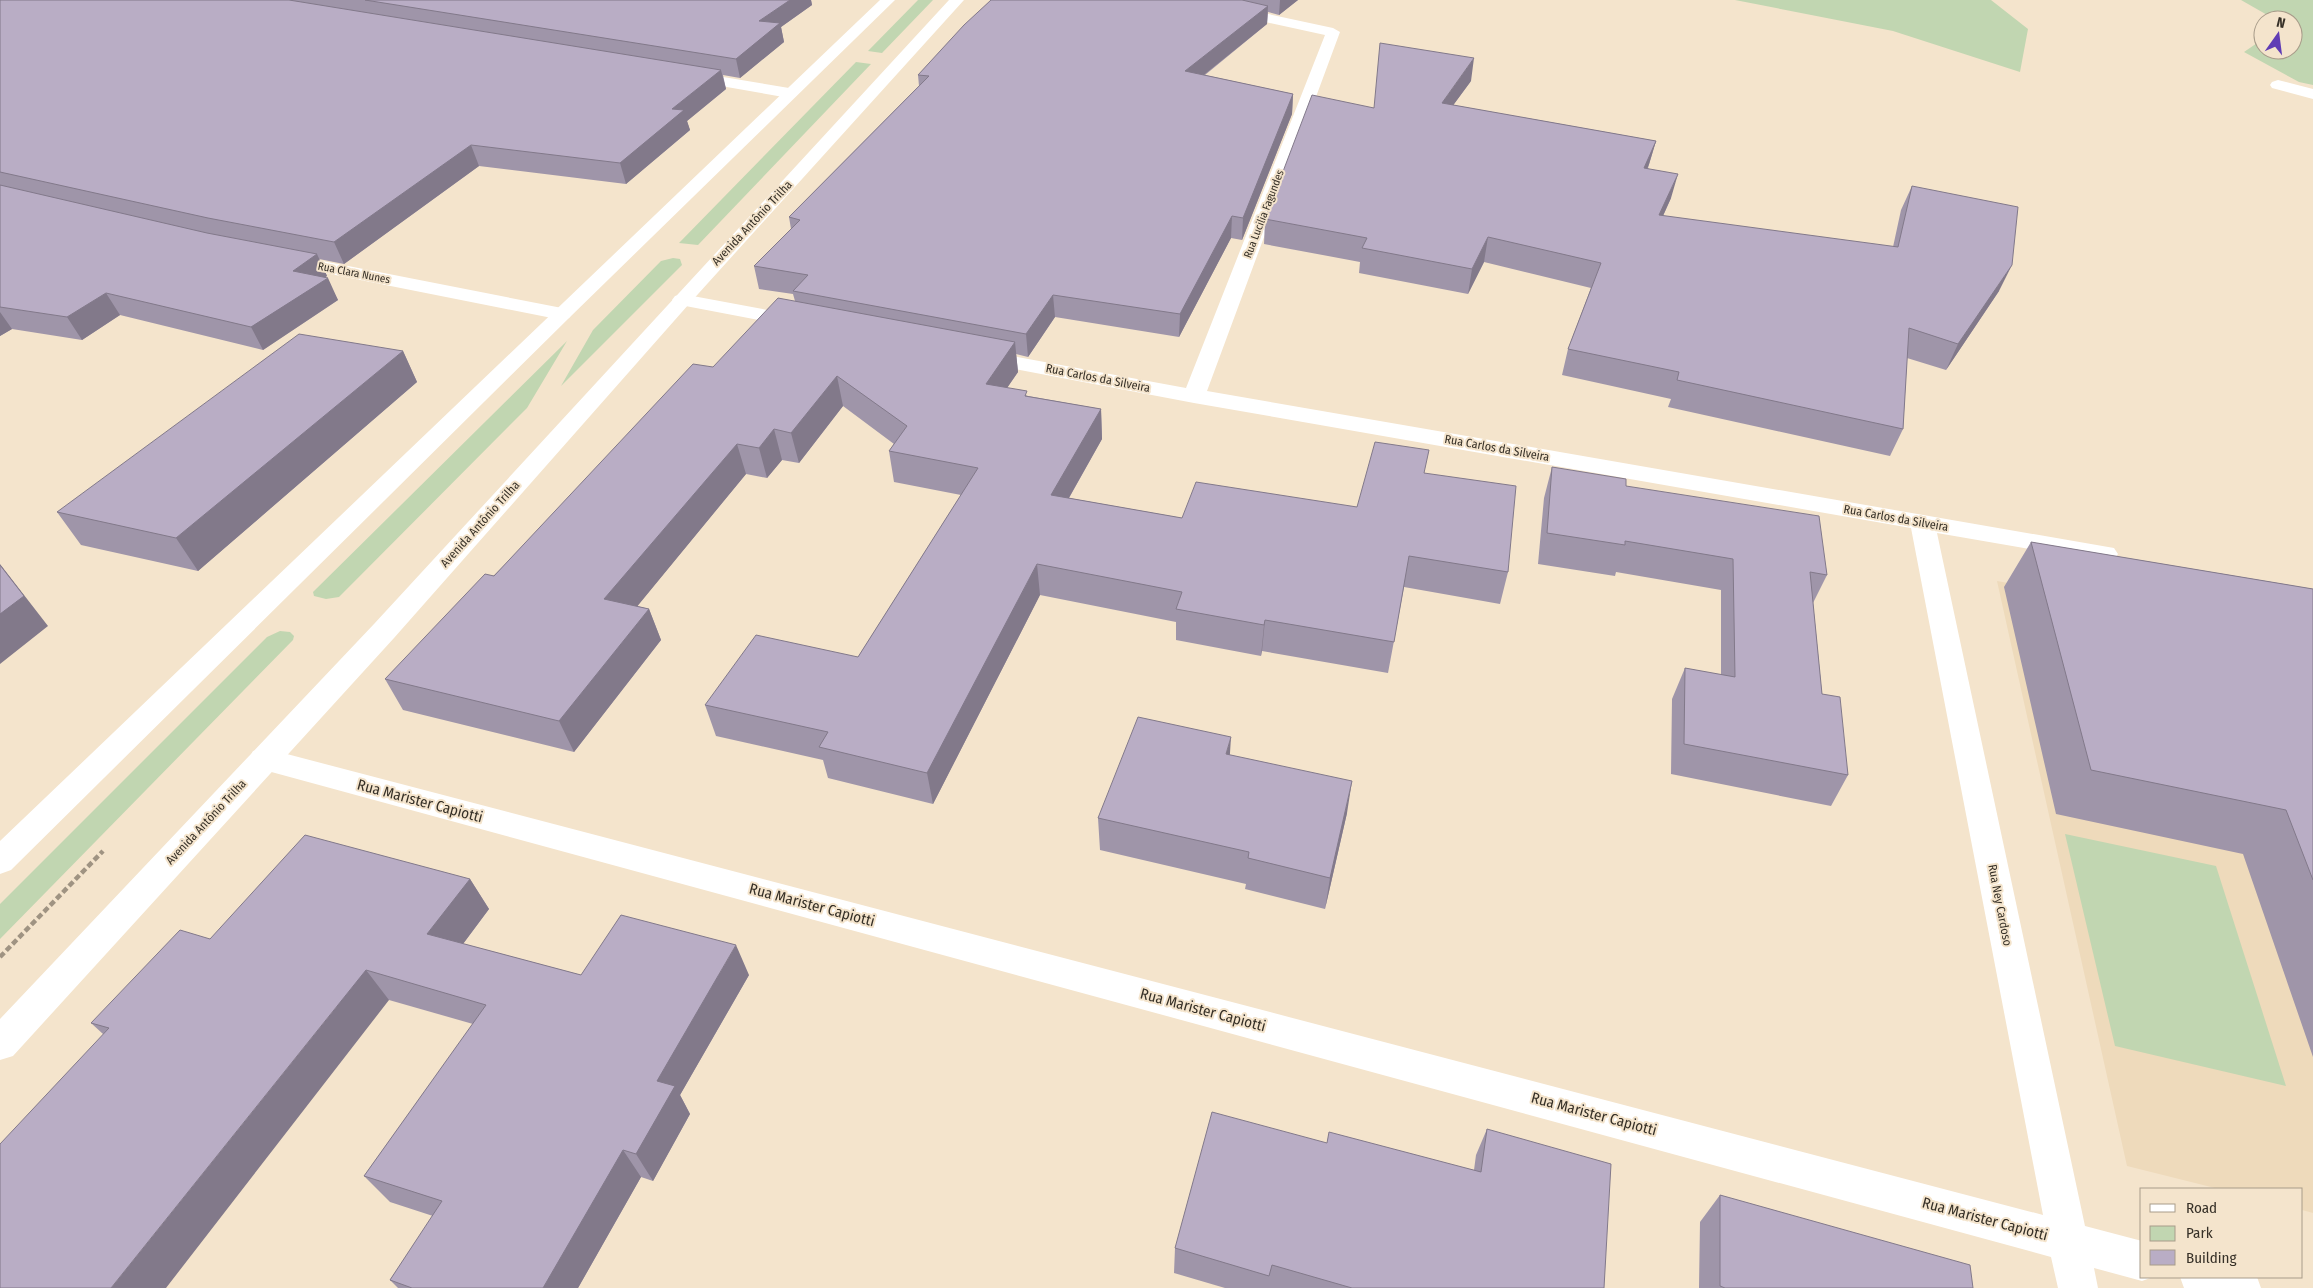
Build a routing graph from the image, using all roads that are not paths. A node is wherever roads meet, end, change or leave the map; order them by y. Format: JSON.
{"nodes":[{"id":1,"x":888,"y":0,"type":"edge"},
{"id":2,"x":957,"y":0,"type":"edge"},
{"id":3,"x":1183,"y":0,"type":"edge"},
{"id":4,"x":672,"y":74,"type":"edge"},
{"id":5,"x":2278,"y":85,"type":"dead end"},
{"id":6,"x":789,"y":93,"type":"junction"},
{"id":7,"x":2313,"y":94,"type":"edge"},
{"id":8,"x":268,"y":257,"type":"edge"},
{"id":9,"x":682,"y":300,"type":"junction"},
{"id":10,"x":562,"y":314,"type":"junction"},
{"id":11,"x":817,"y":325,"type":"edge"},
{"id":12,"x":962,"y":352,"type":"edge"},
{"id":13,"x":1194,"y":396,"type":"junction"},
{"id":14,"x":1922,"y":522,"type":"junction"},
{"id":15,"x":2127,"y":558,"type":"edge"},
{"id":16,"x":264,"y":759,"type":"junction"},
{"id":17,"x":0,"y":861,"type":"edge"},
{"id":18,"x":0,"y":1044,"type":"edge"},
{"id":19,"x":2068,"y":1241,"type":"junction"},
{"id":20,"x":2140,"y":1260,"type":"edge"},
{"id":21,"x":2204,"y":1278,"type":"edge"},
{"id":22,"x":2078,"y":1288,"type":"edge"},
{"id":23,"x":2241,"y":1288,"type":"edge"}],
"edges":[{"from":1,"to":6,"type":"street"},
{"from":2,"to":9,"type":"street","name":"Avenida Antônio Trilha"},
{"from":3,"to":13,"type":"street","name":"Rua Lucilia Fagundes"},
{"from":4,"to":6,"type":"street"},
{"from":5,"to":7,"type":"street"},
{"from":6,"to":10,"type":"street"},
{"from":8,"to":10,"type":"street","name":"Rua Clara Nunes"},
{"from":9,"to":11,"type":"street"},
{"from":9,"to":16,"type":"street","name":"Avenida Antônio Trilha"},
{"from":10,"to":17,"type":"street"},
{"from":12,"to":13,"type":"street","name":"Rua Carlos da Silveira"},
{"from":13,"to":14,"type":"street","name":"Rua Carlos da Silveira"},
{"from":14,"to":15,"type":"street","name":"Rua Carlos da Silveira"},
{"from":14,"to":19,"type":"street","name":"Rua Ney Cardoso"},
{"from":16,"to":18,"type":"street","name":"Avenida Antônio Trilha"},
{"from":16,"to":19,"type":"street","name":"Rua Marister Capiotti"},
{"from":19,"to":20,"type":"street","name":"Rua Marister Capiotti"},
{"from":19,"to":22,"type":"street","name":"Rua Ney Cardoso"},
{"from":21,"to":23,"type":"street"}]}
